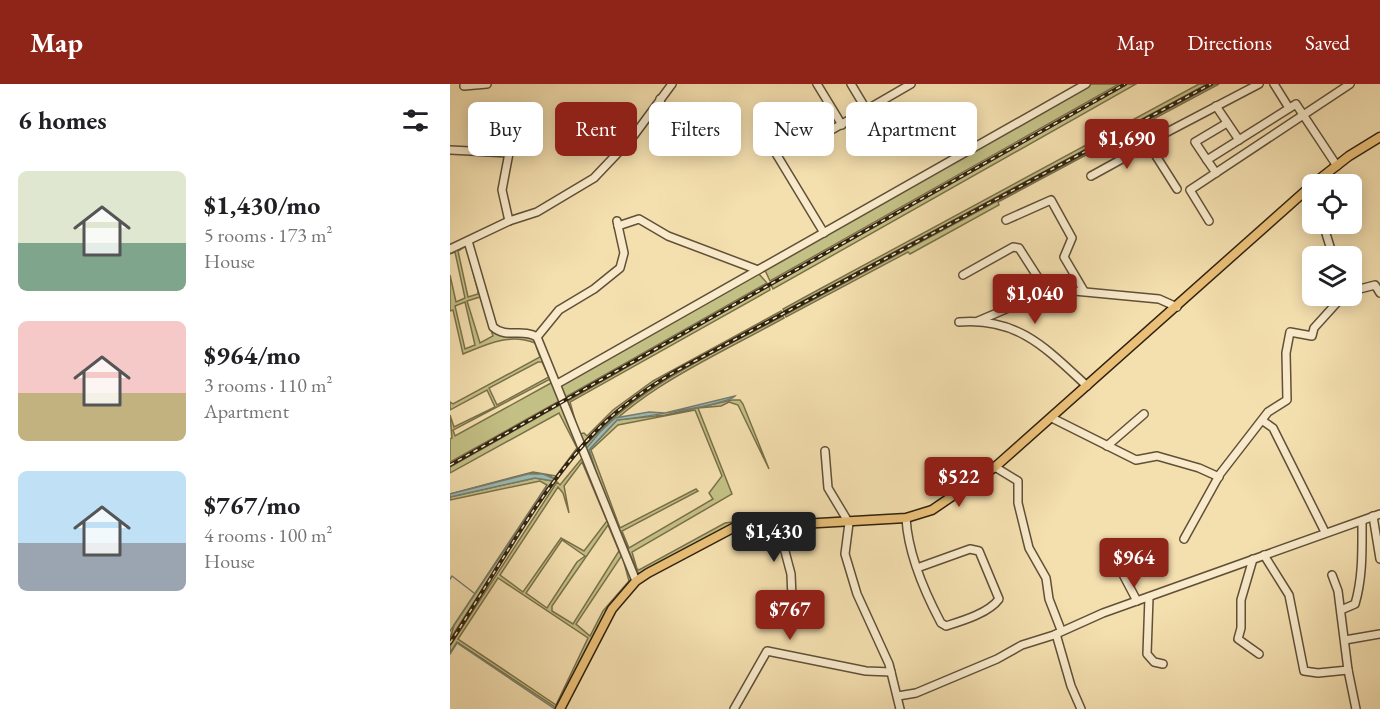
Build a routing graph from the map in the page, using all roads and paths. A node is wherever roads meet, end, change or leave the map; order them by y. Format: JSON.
{"nodes":[{"id":1,"x":487,"y":84,"type":"edge"},
{"id":2,"x":672,"y":84,"type":"edge"},
{"id":3,"x":817,"y":84,"type":"edge"},
{"id":4,"x":851,"y":84,"type":"edge"},
{"id":5,"x":911,"y":84,"type":"edge"},
{"id":6,"x":1086,"y":84,"type":"edge"},
{"id":7,"x":1259,"y":84,"type":"edge"},
{"id":8,"x":1274,"y":84,"type":"edge"},
{"id":9,"x":1350,"y":84,"type":"edge"},
{"id":10,"x":464,"y":86,"type":"dead end"},
{"id":11,"x":660,"y":99,"type":"junction"},
{"id":12,"x":660,"y":102,"type":"edge"},
{"id":13,"x":862,"y":102,"type":"edge"},
{"id":14,"x":879,"y":102,"type":"edge"},
{"id":15,"x":1216,"y":106,"type":"junction"},
{"id":16,"x":1289,"y":108,"type":"junction"},
{"id":17,"x":1304,"y":116,"type":"junction"},
{"id":18,"x":846,"y":122,"type":"edge"},
{"id":19,"x":1227,"y":123,"type":"junction"},
{"id":20,"x":842,"y":125,"type":"junction"},
{"id":21,"x":834,"y":129,"type":"edge"},
{"id":22,"x":1380,"y":137,"type":"edge"},
{"id":23,"x":1239,"y":140,"type":"junction"},
{"id":24,"x":1150,"y":143,"type":"junction"},
{"id":25,"x":450,"y":150,"type":"edge"},
{"id":26,"x":778,"y":156,"type":"edge"},
{"id":27,"x":1207,"y":160,"type":"junction"},
{"id":28,"x":1337,"y":165,"type":"junction"},
{"id":29,"x":1216,"y":173,"type":"junction"},
{"id":30,"x":1326,"y":174,"type":"edge"},
{"id":31,"x":1091,"y":176,"type":"dead end"},
{"id":32,"x":1177,"y":189,"type":"dead end"},
{"id":33,"x":1302,"y":195,"type":"edge"},
{"id":34,"x":1006,"y":220,"type":"dead end"},
{"id":35,"x":508,"y":221,"type":"junction"},
{"id":36,"x":1209,"y":221,"type":"dead end"},
{"id":37,"x":824,"y":232,"type":"junction"},
{"id":38,"x":468,"y":241,"type":"junction"},
{"id":39,"x":450,"y":249,"type":"edge"},
{"id":40,"x":758,"y":270,"type":"junction"},
{"id":41,"x":963,"y":275,"type":"dead end"},
{"id":42,"x":1362,"y":287,"type":"edge"},
{"id":43,"x":1046,"y":290,"type":"junction"},
{"id":44,"x":1083,"y":291,"type":"junction"},
{"id":45,"x":1380,"y":292,"type":"edge"},
{"id":46,"x":1334,"y":306,"type":"edge"},
{"id":47,"x":1176,"y":307,"type":"junction"},
{"id":48,"x":978,"y":321,"type":"junction"},
{"id":49,"x":959,"y":322,"type":"dead end"},
{"id":50,"x":537,"y":338,"type":"junction"},
{"id":51,"x":557,"y":384,"type":"junction"},
{"id":52,"x":1088,"y":386,"type":"junction"},
{"id":53,"x":1144,"y":414,"type":"dead end"},
{"id":54,"x":1052,"y":418,"type":"junction"},
{"id":55,"x":1263,"y":421,"type":"junction"},
{"id":56,"x":1107,"y":446,"type":"junction"},
{"id":57,"x":825,"y":451,"type":"dead end"},
{"id":58,"x":995,"y":467,"type":"junction"},
{"id":59,"x":1219,"y":477,"type":"junction"},
{"id":60,"x":1377,"y":515,"type":"edge"},
{"id":61,"x":906,"y":518,"type":"junction"},
{"id":62,"x":1362,"y":520,"type":"junction"},
{"id":63,"x":849,"y":523,"type":"junction"},
{"id":64,"x":778,"y":525,"type":"junction"},
{"id":65,"x":1325,"y":532,"type":"junction"},
{"id":66,"x":1184,"y":539,"type":"dead end"},
{"id":67,"x":1264,"y":555,"type":"junction"},
{"id":68,"x":1253,"y":559,"type":"junction"},
{"id":69,"x":1380,"y":560,"type":"edge"},
{"id":70,"x":1116,"y":561,"type":"dead end"},
{"id":71,"x":917,"y":568,"type":"junction"},
{"id":72,"x":1332,"y":574,"type":"dead end"},
{"id":73,"x":636,"y":580,"type":"junction"},
{"id":74,"x":1149,"y":597,"type":"junction"},
{"id":75,"x":792,"y":598,"type":"dead end"},
{"id":76,"x":1137,"y":601,"type":"junction"},
{"id":77,"x":1341,"y":610,"type":"junction"},
{"id":78,"x":1059,"y":632,"type":"junction"},
{"id":79,"x":1380,"y":634,"type":"edge"},
{"id":80,"x":1345,"y":640,"type":"junction"},
{"id":81,"x":1259,"y":654,"type":"dead end"},
{"id":82,"x":1163,"y":664,"type":"dead end"},
{"id":83,"x":1348,"y":670,"type":"junction"},
{"id":84,"x":891,"y":672,"type":"junction"},
{"id":85,"x":898,"y":696,"type":"junction"},
{"id":86,"x":560,"y":709,"type":"edge"},
{"id":87,"x":734,"y":709,"type":"edge"},
{"id":88,"x":900,"y":709,"type":"edge"},
{"id":89,"x":1081,"y":709,"type":"edge"},
{"id":90,"x":1356,"y":709,"type":"edge"}],
"edges":[{"from":1,"to":10,"type":"street"},
{"from":2,"to":11,"type":"street"},
{"from":3,"to":20,"type":"street"},
{"from":4,"to":13,"type":"street"},
{"from":5,"to":14,"type":"street"},
{"from":6,"to":37,"type":"street"},
{"from":7,"to":15,"type":"street"},
{"from":8,"to":16,"type":"street"},
{"from":9,"to":17,"type":"street"},
{"from":11,"to":12,"type":"street"},
{"from":11,"to":35,"type":"street"},
{"from":15,"to":19,"type":"street"},
{"from":15,"to":24,"type":"street"},
{"from":16,"to":17,"type":"street"},
{"from":16,"to":23,"type":"street"},
{"from":17,"to":28,"type":"street"},
{"from":17,"to":29,"type":"street"},
{"from":18,"to":20,"type":"street"},
{"from":19,"to":23,"type":"street"},
{"from":19,"to":27,"type":"street"},
{"from":20,"to":21,"type":"street"},
{"from":22,"to":28,"type":"main road"},
{"from":23,"to":27,"type":"street"},
{"from":24,"to":31,"type":"street"},
{"from":24,"to":32,"type":"street"},
{"from":25,"to":35,"type":"street"},
{"from":26,"to":37,"type":"street"},
{"from":27,"to":29,"type":"street"},
{"from":28,"to":30,"type":"main road"},
{"from":29,"to":36,"type":"street"},
{"from":33,"to":47,"type":"main road"},
{"from":34,"to":44,"type":"street"},
{"from":35,"to":38,"type":"street"},
{"from":37,"to":40,"type":"street"},
{"from":38,"to":39,"type":"street"},
{"from":38,"to":50,"type":"street"},
{"from":40,"to":50,"type":"street"},
{"from":40,"to":51,"type":"street"},
{"from":41,"to":43,"type":"street"},
{"from":42,"to":45,"type":"street"},
{"from":43,"to":44,"type":"street"},
{"from":43,"to":48,"type":"street"},
{"from":44,"to":47,"type":"street"},
{"from":46,"to":55,"type":"street"},
{"from":47,"to":52,"type":"main road"},
{"from":48,"to":49,"type":"street"},
{"from":48,"to":52,"type":"street"},
{"from":50,"to":51,"type":"street"},
{"from":51,"to":73,"type":"street"},
{"from":52,"to":54,"type":"main road"},
{"from":53,"to":56,"type":"street"},
{"from":54,"to":56,"type":"street"},
{"from":54,"to":58,"type":"main road"},
{"from":55,"to":59,"type":"street"},
{"from":55,"to":65,"type":"street"},
{"from":56,"to":59,"type":"street"},
{"from":57,"to":63,"type":"street"},
{"from":58,"to":61,"type":"main road"},
{"from":58,"to":78,"type":"street"},
{"from":59,"to":66,"type":"street"},
{"from":60,"to":62,"type":"street"},
{"from":60,"to":69,"type":"street"},
{"from":61,"to":63,"type":"main road"},
{"from":61,"to":71,"type":"street"},
{"from":62,"to":65,"type":"street"},
{"from":62,"to":77,"type":"street"},
{"from":63,"to":64,"type":"main road"},
{"from":63,"to":84,"type":"street"},
{"from":64,"to":73,"type":"main road"},
{"from":64,"to":75,"type":"street"},
{"from":65,"to":67,"type":"street"},
{"from":67,"to":68,"type":"street"},
{"from":67,"to":83,"type":"street"},
{"from":68,"to":74,"type":"street"},
{"from":68,"to":81,"type":"street"},
{"from":70,"to":76,"type":"street"},
{"from":71,"to":71,"type":"street"},
{"from":72,"to":77,"type":"street"},
{"from":73,"to":86,"type":"main road"},
{"from":74,"to":76,"type":"street"},
{"from":74,"to":82,"type":"street"},
{"from":76,"to":78,"type":"street"},
{"from":77,"to":80,"type":"street"},
{"from":78,"to":85,"type":"street"},
{"from":78,"to":89,"type":"street"},
{"from":79,"to":80,"type":"street"},
{"from":80,"to":83,"type":"street"},
{"from":83,"to":90,"type":"street"},
{"from":84,"to":85,"type":"street"},
{"from":84,"to":87,"type":"street"},
{"from":85,"to":88,"type":"street"}]}
